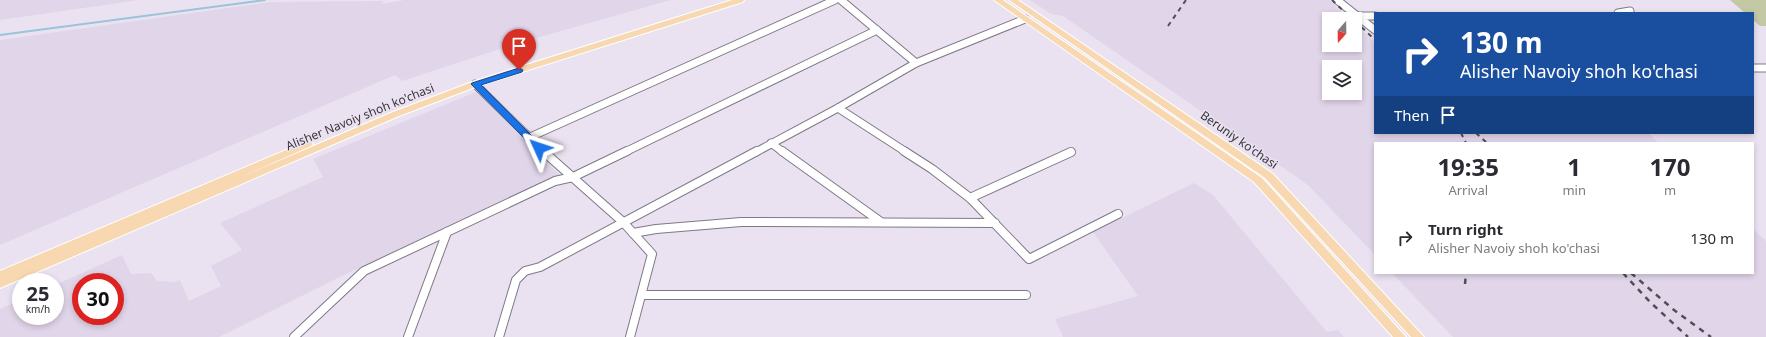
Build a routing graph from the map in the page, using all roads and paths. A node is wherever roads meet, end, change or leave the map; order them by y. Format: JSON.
{"nodes":[{"id":1,"x":719,"y":0,"type":"edge"},
{"id":2,"x":740,"y":0,"type":"edge"},
{"id":3,"x":835,"y":0,"type":"edge"},
{"id":4,"x":841,"y":0,"type":"edge"},
{"id":5,"x":998,"y":0,"type":"edge"},
{"id":6,"x":1013,"y":0,"type":"edge"},
{"id":7,"x":1337,"y":0,"type":"edge"},
{"id":8,"x":1630,"y":11,"type":"dead end"},
{"id":9,"x":1354,"y":12,"type":"edge"},
{"id":10,"x":1624,"y":12,"type":"edge"},
{"id":11,"x":1362,"y":16,"type":"edge"},
{"id":12,"x":1374,"y":16,"type":"edge"},
{"id":13,"x":1025,"y":19,"type":"junction"},
{"id":14,"x":1362,"y":19,"type":"edge"},
{"id":15,"x":1374,"y":29,"type":"edge"},
{"id":16,"x":877,"y":30,"type":"junction"},
{"id":17,"x":916,"y":63,"type":"junction"},
{"id":18,"x":1754,"y":68,"type":"edge"},
{"id":19,"x":1766,"y":68,"type":"edge"},
{"id":20,"x":475,"y":84,"type":"junction"},
{"id":21,"x":838,"y":108,"type":"junction"},
{"id":22,"x":528,"y":138,"type":"junction"},
{"id":23,"x":771,"y":143,"type":"junction"},
{"id":24,"x":1071,"y":152,"type":"dead end"},
{"id":25,"x":573,"y":177,"type":"junction"},
{"id":26,"x":970,"y":198,"type":"junction"},
{"id":27,"x":1118,"y":214,"type":"dead end"},
{"id":28,"x":623,"y":222,"type":"junction"},
{"id":29,"x":880,"y":222,"type":"junction"},
{"id":30,"x":995,"y":223,"type":"junction"},
{"id":31,"x":447,"y":232,"type":"junction"},
{"id":32,"x":633,"y":233,"type":"junction"},
{"id":33,"x":0,"y":276,"type":"edge"},
{"id":34,"x":0,"y":284,"type":"edge"},
{"id":35,"x":642,"y":295,"type":"junction"},
{"id":36,"x":1026,"y":295,"type":"dead end"},
{"id":37,"x":294,"y":337,"type":"edge"},
{"id":38,"x":408,"y":337,"type":"edge"},
{"id":39,"x":499,"y":337,"type":"edge"},
{"id":40,"x":630,"y":337,"type":"edge"},
{"id":41,"x":1400,"y":337,"type":"edge"},
{"id":42,"x":1418,"y":337,"type":"edge"}],
"edges":[{"from":1,"to":33,"type":"main road","name":"Alisher Navoiy shoh ko'chasi"},
{"from":2,"to":20,"type":"main road","name":"Alisher Navoiy shoh ko'chasi"},
{"from":3,"to":22,"type":"street"},
{"from":4,"to":16,"type":"street"},
{"from":5,"to":13,"type":"main road","name":"Beruniy ko'chasi"},
{"from":6,"to":42,"type":"main road","name":"Beruniy ko'chasi"},
{"from":7,"to":9,"type":"street"},
{"from":8,"to":10,"type":"street"},
{"from":11,"to":12,"type":"street"},
{"from":13,"to":17,"type":"street"},
{"from":13,"to":41,"type":"main road","name":"Beruniy ko'chasi"},
{"from":14,"to":15,"type":"street"},
{"from":16,"to":17,"type":"street"},
{"from":16,"to":25,"type":"street"},
{"from":17,"to":21,"type":"street"},
{"from":18,"to":19,"type":"street"},
{"from":20,"to":22,"type":"street"},
{"from":20,"to":34,"type":"main road","name":"Alisher Navoiy shoh ko'chasi"},
{"from":21,"to":23,"type":"street"},
{"from":21,"to":26,"type":"street"},
{"from":22,"to":25,"type":"street"},
{"from":23,"to":28,"type":"street"},
{"from":23,"to":29,"type":"street"},
{"from":24,"to":26,"type":"street"},
{"from":25,"to":28,"type":"street"},
{"from":25,"to":31,"type":"street"},
{"from":26,"to":30,"type":"street"},
{"from":27,"to":30,"type":"street"},
{"from":28,"to":32,"type":"street"},
{"from":28,"to":39,"type":"street"},
{"from":29,"to":30,"type":"street"},
{"from":29,"to":32,"type":"street"},
{"from":31,"to":37,"type":"street"},
{"from":31,"to":38,"type":"street"},
{"from":32,"to":35,"type":"street"},
{"from":35,"to":36,"type":"street"},
{"from":35,"to":40,"type":"street"}]}
